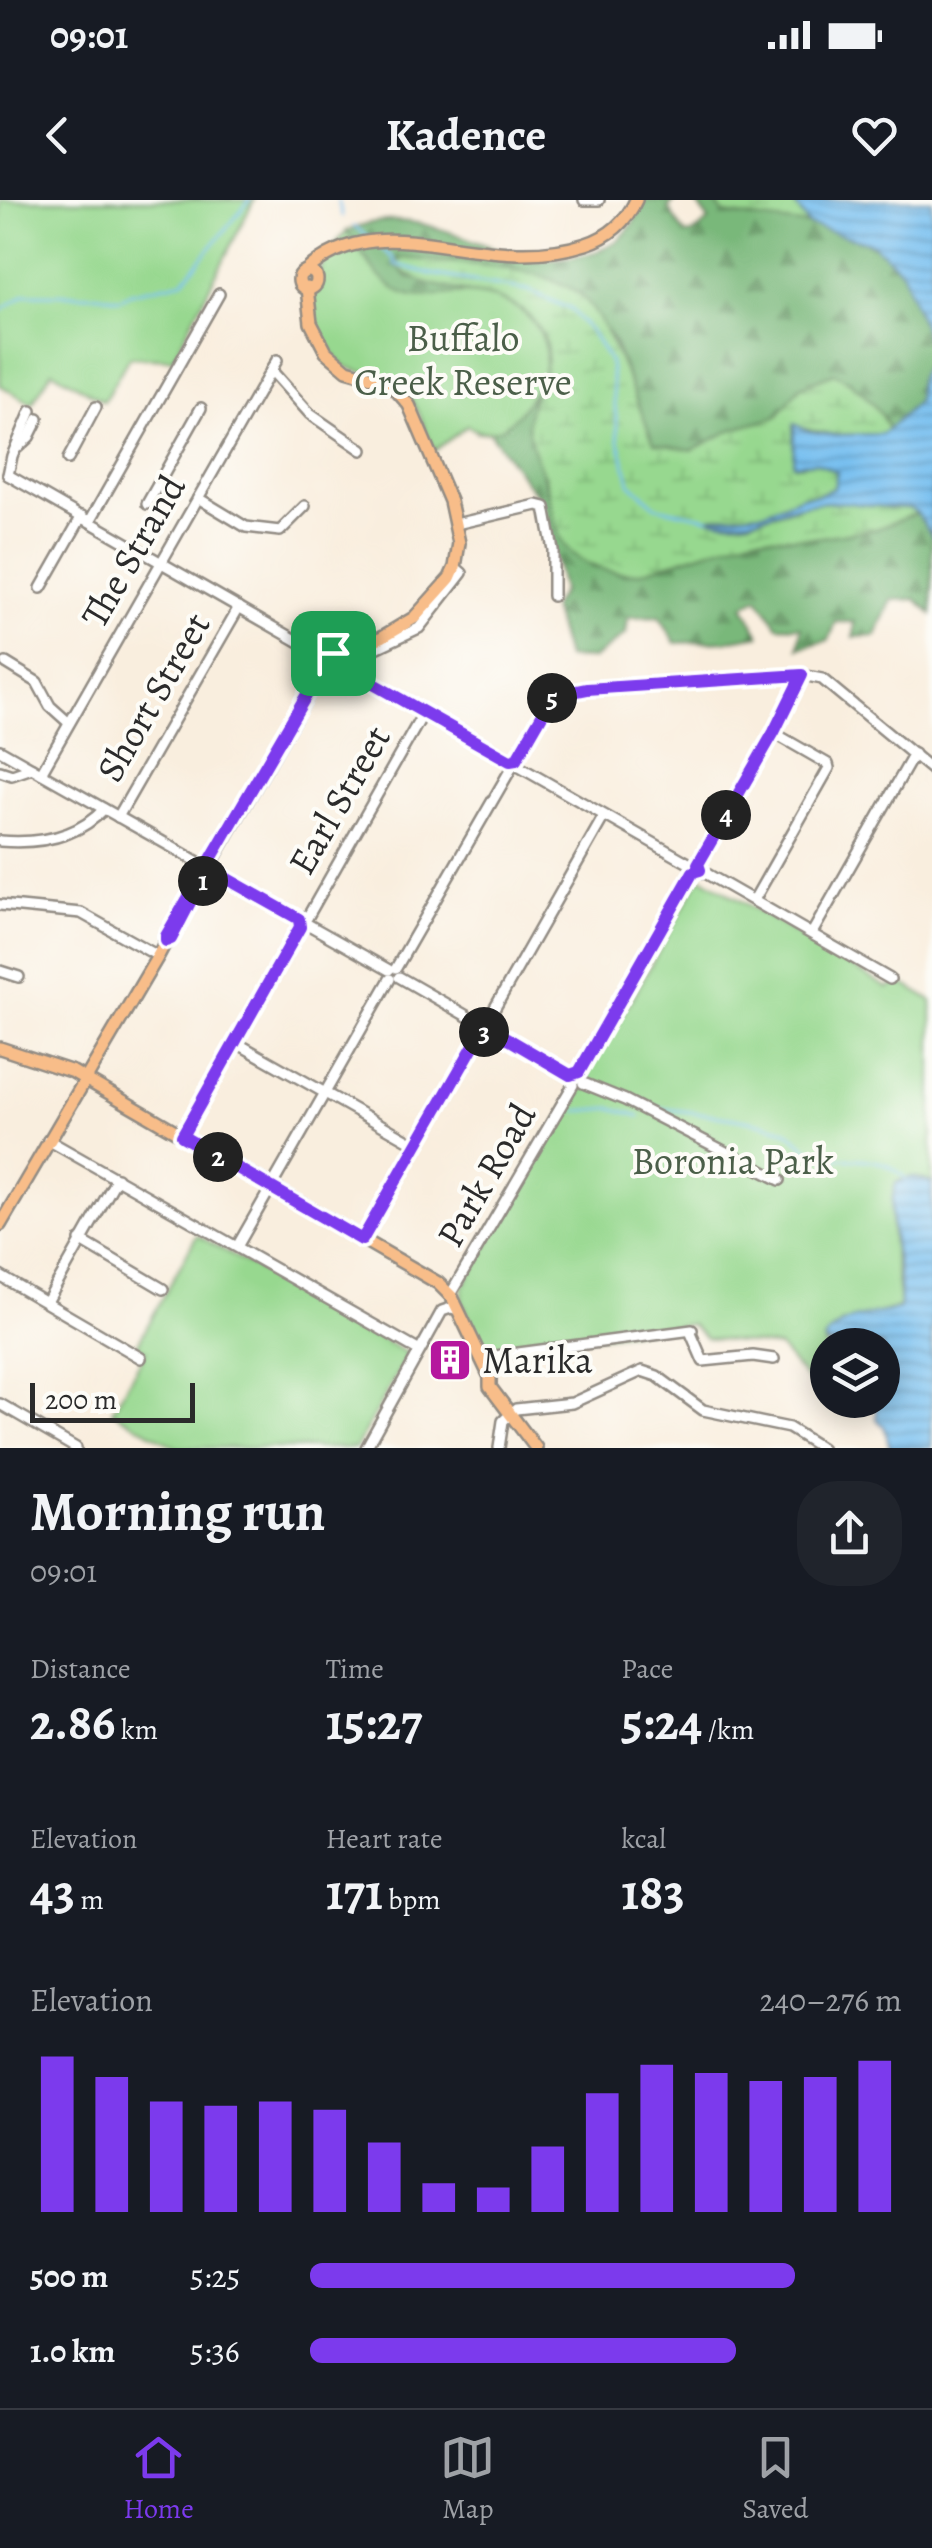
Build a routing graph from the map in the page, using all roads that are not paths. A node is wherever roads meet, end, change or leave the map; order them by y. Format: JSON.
{"nodes":[{"id":1,"x":584,"y":200,"type":"edge"},
{"id":2,"x":600,"y":200,"type":"edge"},
{"id":3,"x":638,"y":200,"type":"edge"},
{"id":4,"x":484,"y":235,"type":"dead end"},
{"id":5,"x":332,"y":236,"type":"dead end"},
{"id":6,"x":319,"y":247,"type":"dead end"},
{"id":7,"x":310,"y":273,"type":"junction"},
{"id":8,"x":219,"y":294,"type":"dead end"},
{"id":9,"x":96,"y":408,"type":"dead end"},
{"id":10,"x":201,"y":408,"type":"dead end"},
{"id":11,"x":34,"y":415,"type":"dead end"},
{"id":12,"x":362,"y":450,"type":"dead end"},
{"id":13,"x":68,"y":459,"type":"dead end"},
{"id":14,"x":4,"y":477,"type":"edge"},
{"id":15,"x":198,"y":498,"type":"junction"},
{"id":16,"x":148,"y":504,"type":"dead end"},
{"id":17,"x":305,"y":506,"type":"dead end"},
{"id":18,"x":86,"y":519,"type":"junction"},
{"id":19,"x":456,"y":524,"type":"junction"},
{"id":20,"x":161,"y":562,"type":"junction"},
{"id":21,"x":41,"y":588,"type":"dead end"},
{"id":22,"x":553,"y":596,"type":"dead end"},
{"id":23,"x":239,"y":607,"type":"junction"},
{"id":24,"x":334,"y":662,"type":"junction"},
{"id":25,"x":6,"y":663,"type":"dead end"},
{"id":26,"x":802,"y":675,"type":"junction"},
{"id":27,"x":424,"y":712,"type":"junction"},
{"id":28,"x":69,"y":723,"type":"junction"},
{"id":29,"x":774,"y":732,"type":"junction"},
{"id":30,"x":0,"y":750,"type":"edge"},
{"id":31,"x":914,"y":754,"type":"junction"},
{"id":32,"x":514,"y":764,"type":"junction"},
{"id":33,"x":932,"y":770,"type":"edge"},
{"id":34,"x":0,"y":771,"type":"edge"},
{"id":35,"x":36,"y":771,"type":"junction"},
{"id":36,"x":104,"y":809,"type":"junction"},
{"id":37,"x":604,"y":816,"type":"junction"},
{"id":38,"x":118,"y":817,"type":"junction"},
{"id":39,"x":0,"y":841,"type":"edge"},
{"id":40,"x":696,"y":868,"type":"junction"},
{"id":41,"x":205,"y":873,"type":"junction"},
{"id":42,"x":754,"y":900,"type":"junction"},
{"id":43,"x":0,"y":905,"type":"edge"},
{"id":44,"x":304,"y":922,"type":"junction"},
{"id":45,"x":812,"y":934,"type":"junction"},
{"id":46,"x":158,"y":956,"type":"junction"},
{"id":47,"x":0,"y":970,"type":"edge"},
{"id":48,"x":394,"y":974,"type":"junction"},
{"id":49,"x":18,"y":978,"type":"dead end"},
{"id":50,"x":890,"y":979,"type":"dead end"},
{"id":51,"x":485,"y":1026,"type":"junction"},
{"id":52,"x":235,"y":1042,"type":"junction"},
{"id":53,"x":0,"y":1048,"type":"edge"},
{"id":54,"x":86,"y":1079,"type":"junction"},
{"id":55,"x":576,"y":1079,"type":"junction"},
{"id":56,"x":325,"y":1091,"type":"junction"},
{"id":57,"x":182,"y":1136,"type":"junction"},
{"id":58,"x":48,"y":1140,"type":"junction"},
{"id":59,"x":417,"y":1146,"type":"junction"},
{"id":60,"x":117,"y":1178,"type":"junction"},
{"id":61,"x":780,"y":1180,"type":"dead end"},
{"id":62,"x":272,"y":1187,"type":"junction"},
{"id":63,"x":0,"y":1225,"type":"edge"},
{"id":64,"x":80,"y":1240,"type":"junction"},
{"id":65,"x":362,"y":1240,"type":"junction"},
{"id":66,"x":238,"y":1245,"type":"junction"},
{"id":67,"x":0,"y":1276,"type":"edge"},
{"id":68,"x":163,"y":1290,"type":"dead end"},
{"id":69,"x":450,"y":1295,"type":"junction"},
{"id":70,"x":46,"y":1302,"type":"junction"},
{"id":71,"x":458,"y":1310,"type":"junction"},
{"id":72,"x":418,"y":1350,"type":"junction"},
{"id":73,"x":141,"y":1358,"type":"dead end"},
{"id":74,"x":774,"y":1359,"type":"dead end"},
{"id":75,"x":482,"y":1362,"type":"junction"},
{"id":76,"x":0,"y":1404,"type":"edge"},
{"id":77,"x":512,"y":1413,"type":"junction"},
{"id":78,"x":76,"y":1448,"type":"edge"},
{"id":79,"x":366,"y":1448,"type":"edge"},
{"id":80,"x":499,"y":1448,"type":"edge"},
{"id":81,"x":536,"y":1448,"type":"edge"},
{"id":82,"x":822,"y":1448,"type":"edge"}],
"edges":[{"from":1,"to":2,"type":"street"},
{"from":3,"to":4,"type":"main road"},
{"from":5,"to":7,"type":"main road"},
{"from":6,"to":7,"type":"main road"},
{"from":7,"to":19,"type":"main road"},
{"from":8,"to":18,"type":"street"},
{"from":9,"to":13,"type":"street"},
{"from":10,"to":16,"type":"street"},
{"from":11,"to":14,"type":"street"},
{"from":12,"to":15,"type":"street","name":"The Strand"},
{"from":14,"to":18,"type":"street"},
{"from":15,"to":17,"type":"street"},
{"from":15,"to":20,"type":"street","name":"The Strand"},
{"from":18,"to":20,"type":"street"},
{"from":18,"to":21,"type":"street"},
{"from":19,"to":22,"type":"street"},
{"from":19,"to":24,"type":"main road"},
{"from":20,"to":23,"type":"street"},
{"from":20,"to":28,"type":"street","name":"The Strand"},
{"from":23,"to":24,"type":"street"},
{"from":23,"to":38,"type":"street","name":"Short Street"},
{"from":24,"to":27,"type":"street"},
{"from":24,"to":41,"type":"main road"},
{"from":25,"to":28,"type":"street"},
{"from":26,"to":29,"type":"street","name":"Park Road"},
{"from":26,"to":31,"type":"street"},
{"from":26,"to":32,"type":"street"},
{"from":27,"to":32,"type":"street"},
{"from":27,"to":44,"type":"street","name":"Earl Street"},
{"from":28,"to":35,"type":"street","name":"The Strand"},
{"from":29,"to":40,"type":"street","name":"Park Road"},
{"from":29,"to":42,"type":"street"},
{"from":30,"to":35,"type":"street"},
{"from":31,"to":33,"type":"street"},
{"from":31,"to":45,"type":"street"},
{"from":32,"to":37,"type":"street"},
{"from":32,"to":48,"type":"street"},
{"from":34,"to":35,"type":"street"},
{"from":35,"to":36,"type":"street"},
{"from":36,"to":38,"type":"street"},
{"from":36,"to":39,"type":"street"},
{"from":37,"to":40,"type":"street"},
{"from":37,"to":51,"type":"street"},
{"from":38,"to":41,"type":"street"},
{"from":40,"to":42,"type":"street"},
{"from":40,"to":55,"type":"street","name":"Park Road"},
{"from":41,"to":44,"type":"street"},
{"from":41,"to":46,"type":"main road"},
{"from":42,"to":45,"type":"street"},
{"from":43,"to":46,"type":"street"},
{"from":44,"to":48,"type":"street"},
{"from":44,"to":52,"type":"street","name":"Earl Street"},
{"from":45,"to":50,"type":"street"},
{"from":46,"to":54,"type":"main road"},
{"from":47,"to":49,"type":"street"},
{"from":48,"to":51,"type":"street"},
{"from":48,"to":56,"type":"street"},
{"from":51,"to":55,"type":"street"},
{"from":51,"to":59,"type":"street"},
{"from":52,"to":56,"type":"street"},
{"from":52,"to":57,"type":"street","name":"Earl Street"},
{"from":53,"to":54,"type":"main road"},
{"from":54,"to":57,"type":"main road"},
{"from":54,"to":58,"type":"main road"},
{"from":55,"to":61,"type":"street"},
{"from":55,"to":69,"type":"street","name":"Park Road"},
{"from":56,"to":59,"type":"street"},
{"from":56,"to":62,"type":"street"},
{"from":57,"to":62,"type":"main road"},
{"from":58,"to":60,"type":"street"},
{"from":58,"to":63,"type":"main road"},
{"from":59,"to":65,"type":"street"},
{"from":60,"to":64,"type":"street"},
{"from":60,"to":66,"type":"street"},
{"from":62,"to":65,"type":"main road"},
{"from":62,"to":66,"type":"street"},
{"from":64,"to":68,"type":"street"},
{"from":64,"to":70,"type":"street"},
{"from":65,"to":69,"type":"main road"},
{"from":66,"to":72,"type":"street"},
{"from":67,"to":70,"type":"street"},
{"from":69,"to":71,"type":"main road"},
{"from":70,"to":73,"type":"street"},
{"from":71,"to":72,"type":"street"},
{"from":71,"to":75,"type":"main road"},
{"from":72,"to":79,"type":"street"},
{"from":74,"to":75,"type":"street"},
{"from":75,"to":77,"type":"main road"},
{"from":76,"to":78,"type":"street"},
{"from":77,"to":80,"type":"street"},
{"from":77,"to":81,"type":"main road"},
{"from":77,"to":82,"type":"street"}]}
